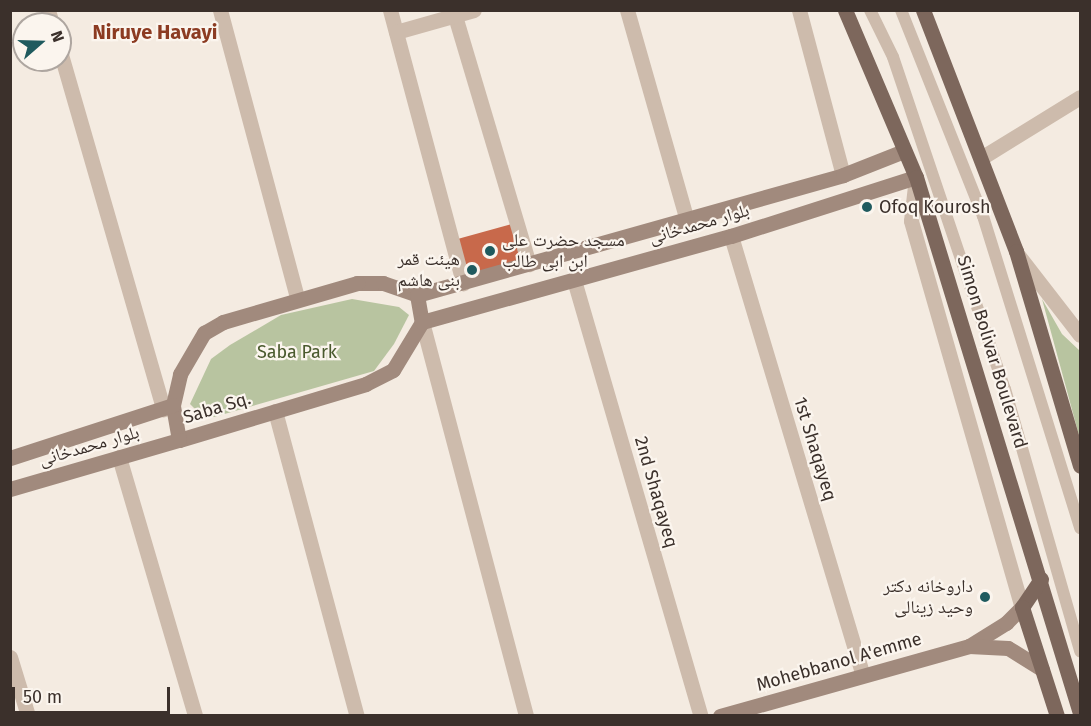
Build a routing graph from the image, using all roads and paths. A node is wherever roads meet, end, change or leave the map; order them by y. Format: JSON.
{"nodes":[{"id":1,"x":220,"y":10,"type":"edge"},
{"id":2,"x":390,"y":10,"type":"edge"},
{"id":3,"x":474,"y":10,"type":"edge"},
{"id":4,"x":627,"y":10,"type":"edge"},
{"id":5,"x":799,"y":10,"type":"edge"},
{"id":6,"x":845,"y":10,"type":"edge"},
{"id":7,"x":870,"y":10,"type":"edge"},
{"id":8,"x":901,"y":10,"type":"edge"},
{"id":9,"x":922,"y":10,"type":"edge"},
{"id":10,"x":455,"y":16,"type":"junction"},
{"id":11,"x":396,"y":32,"type":"junction"},
{"id":12,"x":66,"y":72,"type":"edge"},
{"id":13,"x":1080,"y":97,"type":"edge"},
{"id":14,"x":904,"y":151,"type":"junction"},
{"id":15,"x":981,"y":158,"type":"junction"},
{"id":16,"x":843,"y":176,"type":"junction"},
{"id":17,"x":916,"y":177,"type":"junction"},
{"id":18,"x":687,"y":220,"type":"junction"},
{"id":19,"x":731,"y":236,"type":"junction"},
{"id":20,"x":1016,"y":251,"type":"junction"},
{"id":21,"x":530,"y":264,"type":"junction"},
{"id":22,"x":574,"y":280,"type":"junction"},
{"id":23,"x":463,"y":283,"type":"junction"},
{"id":24,"x":417,"y":295,"type":"junction"},
{"id":25,"x":297,"y":298,"type":"junction"},
{"id":26,"x":422,"y":322,"type":"junction"},
{"id":27,"x":1080,"y":335,"type":"edge"},
{"id":28,"x":168,"y":406,"type":"junction"},
{"id":29,"x":275,"y":411,"type":"junction"},
{"id":30,"x":179,"y":441,"type":"junction"},
{"id":31,"x":119,"y":457,"type":"junction"},
{"id":32,"x":10,"y":458,"type":"edge"},
{"id":33,"x":1080,"y":466,"type":"edge"},
{"id":34,"x":10,"y":489,"type":"edge"},
{"id":35,"x":1080,"y":528,"type":"edge"},
{"id":36,"x":1041,"y":579,"type":"junction"},
{"id":37,"x":1022,"y":607,"type":"junction"},
{"id":38,"x":969,"y":646,"type":"junction"},
{"id":39,"x":1080,"y":651,"type":"edge"},
{"id":40,"x":10,"y":657,"type":"edge"},
{"id":41,"x":1042,"y":669,"type":"junction"},
{"id":42,"x":863,"y":675,"type":"junction"},
{"id":43,"x":1080,"y":713,"type":"edge"},
{"id":44,"x":28,"y":716,"type":"edge"},
{"id":45,"x":195,"y":716,"type":"edge"},
{"id":46,"x":357,"y":716,"type":"edge"},
{"id":47,"x":526,"y":716,"type":"edge"},
{"id":48,"x":701,"y":716,"type":"edge"},
{"id":49,"x":720,"y":716,"type":"edge"},
{"id":50,"x":1057,"y":716,"type":"edge"}],
"edges":[{"from":1,"to":25,"type":"street"},
{"from":2,"to":11,"type":"street"},
{"from":3,"to":10,"type":"street"},
{"from":4,"to":18,"type":"street"},
{"from":5,"to":16,"type":"street"},
{"from":6,"to":14,"type":"main road","name":"Simon Bolivar Boulevard"},
{"from":7,"to":39,"type":"lane"},
{"from":8,"to":35,"type":"lane"},
{"from":9,"to":15,"type":"main road"},
{"from":10,"to":11,"type":"street"},
{"from":10,"to":21,"type":"street"},
{"from":11,"to":23,"type":"street"},
{"from":12,"to":28,"type":"street"},
{"from":13,"to":15,"type":"street"},
{"from":14,"to":16,"type":"street","name":"بلوار محمدخانی"},
{"from":14,"to":17,"type":"main road","name":"Simon Bolivar Boulevard"},
{"from":15,"to":20,"type":"main road"},
{"from":16,"to":18,"type":"street","name":"بلوار محمدخانی"},
{"from":17,"to":19,"type":"street","name":"بلوار محمدخانی"},
{"from":17,"to":36,"type":"main road","name":"Simon Bolivar Boulevard"},
{"from":17,"to":37,"type":"street"},
{"from":18,"to":21,"type":"street","name":"بلوار محمدخانی"},
{"from":19,"to":22,"type":"street","name":"بلوار محمدخانی"},
{"from":19,"to":42,"type":"street","name":"1st Shaqayeq"},
{"from":20,"to":27,"type":"street"},
{"from":20,"to":33,"type":"main road"},
{"from":21,"to":23,"type":"street","name":"بلوار محمدخانی"},
{"from":22,"to":26,"type":"street","name":"بلوار محمدخانی"},
{"from":22,"to":48,"type":"street","name":"2nd Shaqayeq"},
{"from":23,"to":24,"type":"street","name":"بلوار محمدخانی"},
{"from":24,"to":25,"type":"street","name":"Saba Sq."},
{"from":24,"to":26,"type":"street"},
{"from":25,"to":28,"type":"street","name":"Saba Sq."},
{"from":26,"to":29,"type":"street","name":"Saba Sq."},
{"from":26,"to":47,"type":"street"},
{"from":28,"to":30,"type":"street","name":"Saba Sq."},
{"from":28,"to":32,"type":"street","name":"بلوار محمدخانی"},
{"from":29,"to":30,"type":"street","name":"Saba Sq."},
{"from":29,"to":46,"type":"street"},
{"from":30,"to":31,"type":"street","name":"بلوار محمدخانی"},
{"from":31,"to":34,"type":"street","name":"بلوار محمدخانی"},
{"from":31,"to":45,"type":"street"},
{"from":36,"to":37,"type":"main road"},
{"from":36,"to":43,"type":"main road","name":"Simon Bolivar Boulevard"},
{"from":37,"to":38,"type":"street","name":"Mohebbanol A'emme"},
{"from":37,"to":41,"type":"main road"},
{"from":38,"to":41,"type":"street","name":"Mohebbanol A'emme"},
{"from":38,"to":42,"type":"street","name":"Mohebbanol A'emme"},
{"from":40,"to":44,"type":"street"},
{"from":41,"to":50,"type":"main road"},
{"from":42,"to":49,"type":"street","name":"Mohebbanol A'emme"}]}
